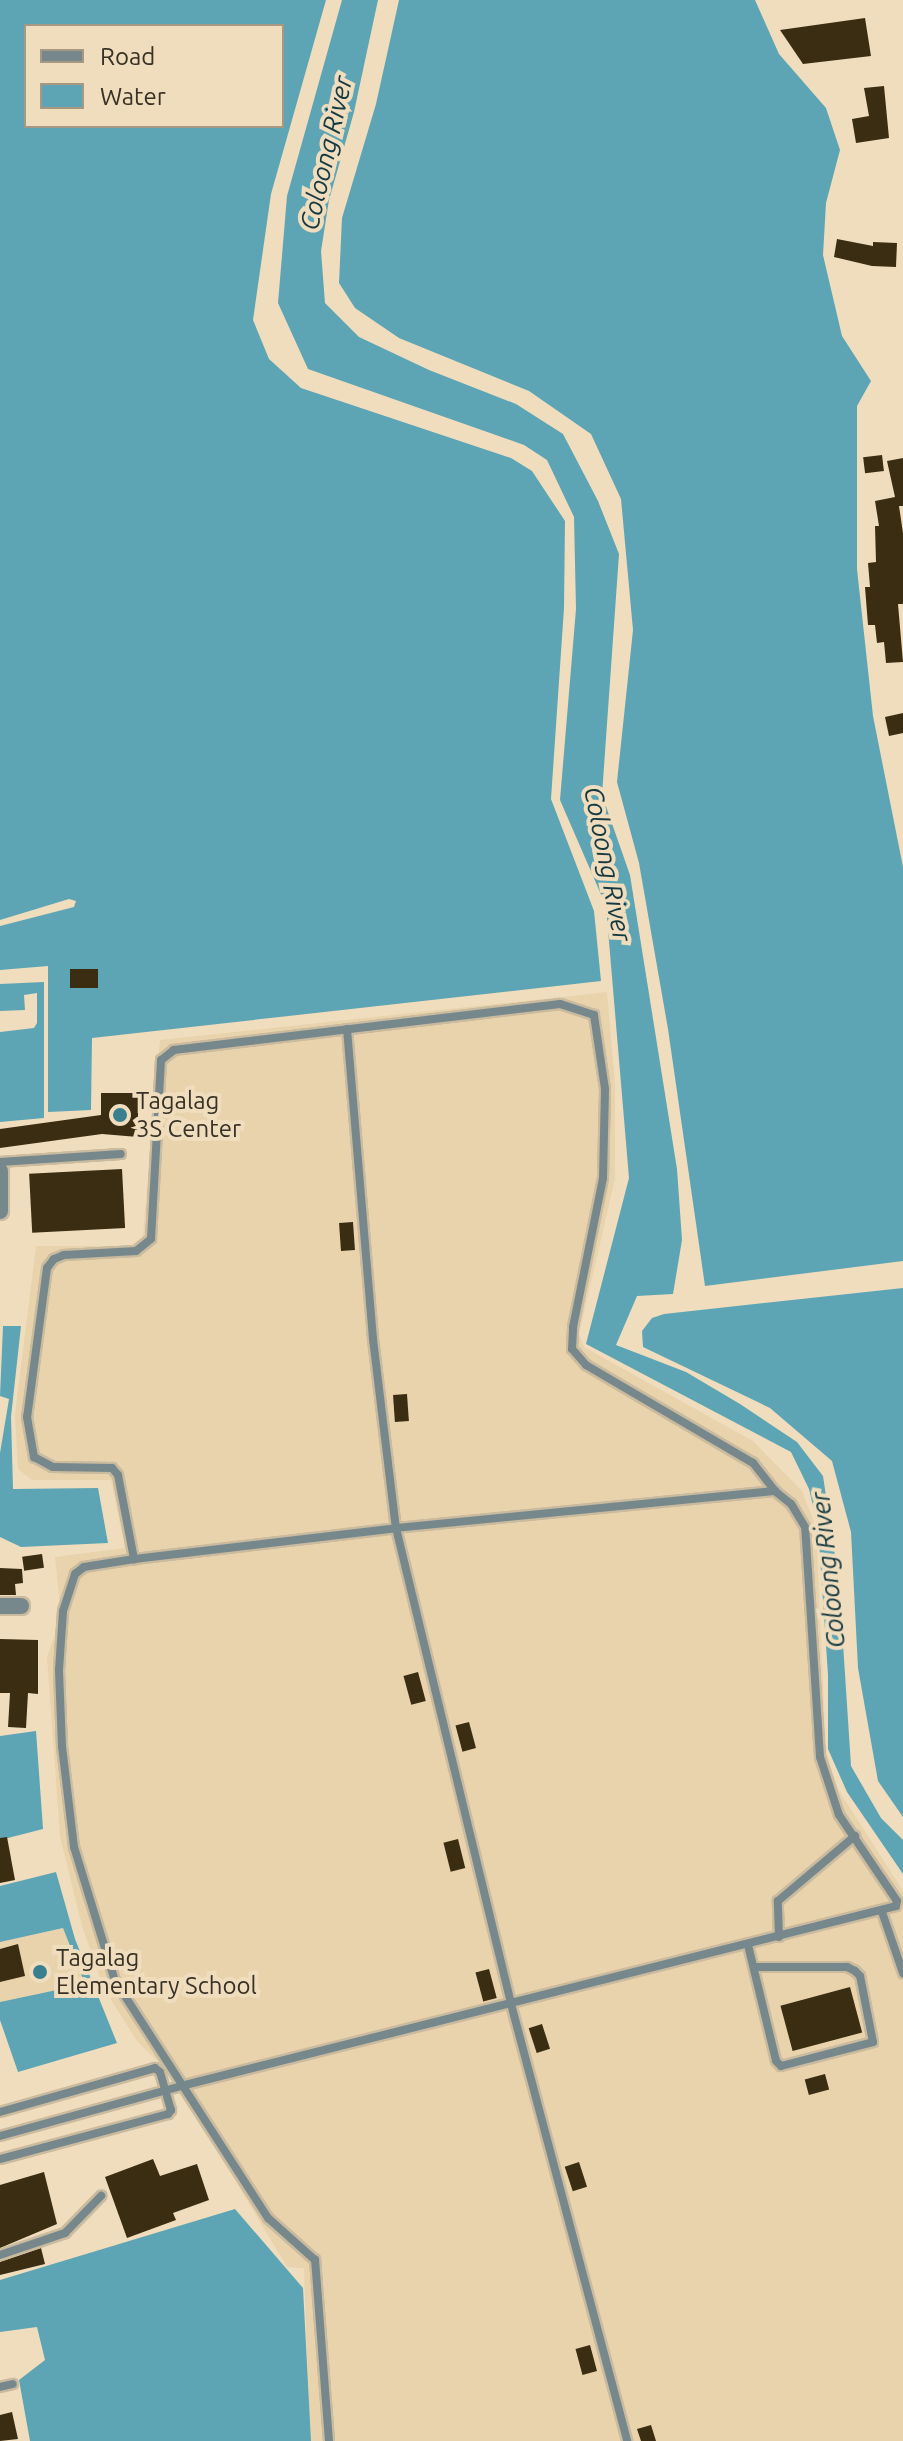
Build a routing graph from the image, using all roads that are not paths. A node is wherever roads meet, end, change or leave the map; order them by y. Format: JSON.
{"nodes":[{"id":1,"x":347,"y":1029,"type":"junction"},
{"id":2,"x":121,"y":1154,"type":"dead end"},
{"id":3,"x":0,"y":1162,"type":"edge"},
{"id":4,"x":0,"y":1171,"type":"edge"},
{"id":5,"x":0,"y":1211,"type":"edge"},
{"id":6,"x":775,"y":1491,"type":"junction"},
{"id":7,"x":396,"y":1528,"type":"junction"},
{"id":8,"x":134,"y":1559,"type":"junction"},
{"id":9,"x":0,"y":1606,"type":"edge"},
{"id":10,"x":21,"y":1606,"type":"dead end"},
{"id":11,"x":855,"y":1836,"type":"junction"},
{"id":12,"x":882,"y":1912,"type":"junction"},
{"id":13,"x":779,"y":1937,"type":"junction"},
{"id":14,"x":748,"y":1945,"type":"junction"},
{"id":15,"x":754,"y":1967,"type":"junction"},
{"id":16,"x":903,"y":1973,"type":"edge"},
{"id":17,"x":511,"y":2004,"type":"junction"},
{"id":18,"x":185,"y":2085,"type":"junction"},
{"id":19,"x":164,"y":2090,"type":"junction"},
{"id":20,"x":0,"y":2112,"type":"edge"},
{"id":21,"x":0,"y":2136,"type":"edge"},
{"id":22,"x":0,"y":2159,"type":"edge"},
{"id":23,"x":101,"y":2196,"type":"dead end"},
{"id":24,"x":0,"y":2255,"type":"edge"},
{"id":25,"x":13,"y":2384,"type":"dead end"},
{"id":26,"x":0,"y":2387,"type":"edge"},
{"id":27,"x":329,"y":2441,"type":"edge"},
{"id":28,"x":627,"y":2441,"type":"edge"}],
"edges":[{"from":1,"to":6,"type":"lane"},
{"from":1,"to":7,"type":"lane"},
{"from":1,"to":8,"type":"lane"},
{"from":2,"to":3,"type":"lane"},
{"from":4,"to":5,"type":"street"},
{"from":6,"to":7,"type":"lane"},
{"from":6,"to":11,"type":"lane"},
{"from":7,"to":8,"type":"lane"},
{"from":7,"to":17,"type":"lane"},
{"from":8,"to":18,"type":"lane"},
{"from":9,"to":10,"type":"street"},
{"from":11,"to":12,"type":"lane"},
{"from":11,"to":13,"type":"lane"},
{"from":12,"to":13,"type":"lane"},
{"from":12,"to":16,"type":"lane"},
{"from":13,"to":14,"type":"lane"},
{"from":14,"to":15,"type":"lane"},
{"from":14,"to":17,"type":"lane"},
{"from":15,"to":15,"type":"lane"},
{"from":17,"to":18,"type":"lane"},
{"from":17,"to":28,"type":"lane"},
{"from":18,"to":19,"type":"lane"},
{"from":18,"to":27,"type":"lane"},
{"from":19,"to":20,"type":"lane"},
{"from":19,"to":21,"type":"lane"},
{"from":19,"to":22,"type":"lane"},
{"from":23,"to":24,"type":"lane"},
{"from":25,"to":26,"type":"lane"}]}
